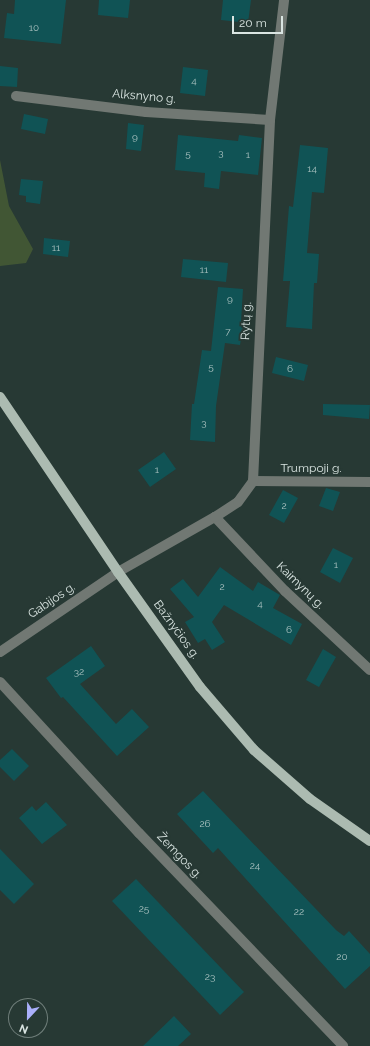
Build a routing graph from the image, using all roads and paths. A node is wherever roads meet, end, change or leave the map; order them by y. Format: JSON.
{"nodes":[{"id":1,"x":284,"y":0,"type":"edge"},
{"id":2,"x":16,"y":96,"type":"dead end"},
{"id":3,"x":270,"y":120,"type":"junction"},
{"id":4,"x":0,"y":397,"type":"edge"},
{"id":5,"x":253,"y":481,"type":"junction"},
{"id":6,"x":370,"y":482,"type":"edge"},
{"id":7,"x":215,"y":517,"type":"junction"},
{"id":8,"x":118,"y":572,"type":"junction"},
{"id":9,"x":0,"y":652,"type":"edge"},
{"id":10,"x":370,"y":670,"type":"edge"},
{"id":11,"x":0,"y":682,"type":"edge"},
{"id":12,"x":370,"y":841,"type":"edge"},
{"id":13,"x":343,"y":1046,"type":"edge"}],
"edges":[{"from":1,"to":3,"type":"street","name":"Rytų g."},
{"from":2,"to":3,"type":"street","name":"Alksnyno g."},
{"from":3,"to":5,"type":"street","name":"Rytų g."},
{"from":4,"to":8,"type":"main road","name":"Bažnyčios g."},
{"from":5,"to":6,"type":"street","name":"Trumpoji g."},
{"from":5,"to":7,"type":"street"},
{"from":7,"to":8,"type":"street"},
{"from":7,"to":10,"type":"street","name":"Kaimynų g."},
{"from":8,"to":9,"type":"street","name":"Gabijos g."},
{"from":8,"to":12,"type":"main road","name":"Bažnyčios g."},
{"from":11,"to":13,"type":"street","name":"Žemgos g."}]}
